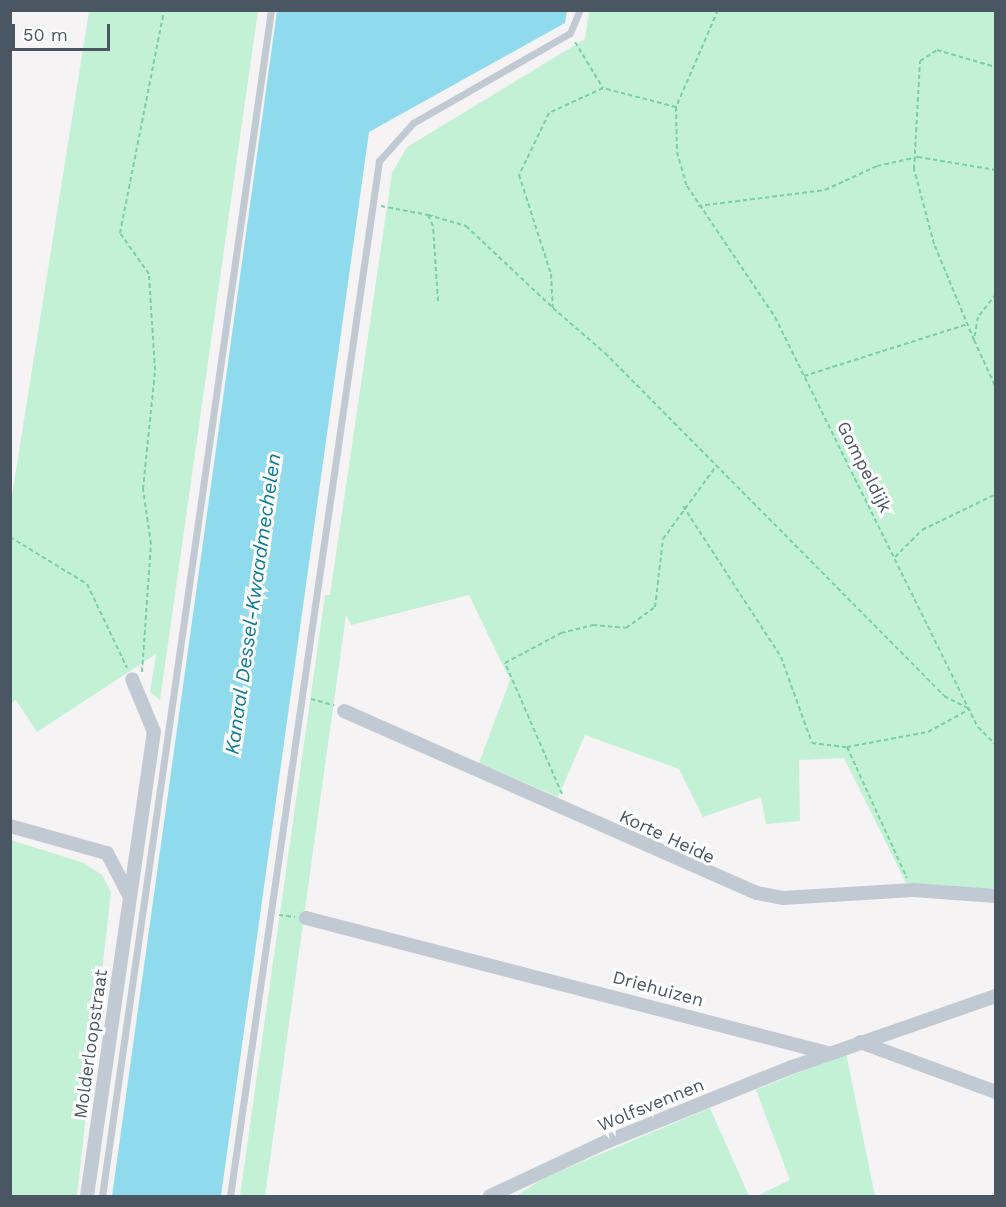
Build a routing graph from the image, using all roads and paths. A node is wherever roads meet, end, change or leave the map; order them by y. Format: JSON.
{"nodes":[{"id":1,"x":164,"y":10,"type":"edge"},
{"id":2,"x":271,"y":10,"type":"edge"},
{"id":3,"x":580,"y":10,"type":"edge"},
{"id":4,"x":718,"y":10,"type":"edge"},
{"id":5,"x":570,"y":33,"type":"junction"},
{"id":6,"x":996,"y":67,"type":"edge"},
{"id":7,"x":603,"y":88,"type":"junction"},
{"id":8,"x":676,"y":107,"type":"junction"},
{"id":9,"x":918,"y":157,"type":"junction"},
{"id":10,"x":996,"y":170,"type":"edge"},
{"id":11,"x":369,"y":204,"type":"junction"},
{"id":12,"x":698,"y":206,"type":"junction"},
{"id":13,"x":428,"y":214,"type":"junction"},
{"id":14,"x":996,"y":294,"type":"edge"},
{"id":15,"x":438,"y":301,"type":"dead end"},
{"id":16,"x":553,"y":308,"type":"junction"},
{"id":17,"x":968,"y":324,"type":"junction"},
{"id":18,"x":974,"y":340,"type":"junction"},
{"id":19,"x":804,"y":376,"type":"junction"},
{"id":20,"x":996,"y":388,"type":"edge"},
{"id":21,"x":714,"y":469,"type":"junction"},
{"id":22,"x":996,"y":494,"type":"edge"},
{"id":23,"x":683,"y":506,"type":"junction"},
{"id":24,"x":10,"y":537,"type":"edge"},
{"id":25,"x":895,"y":558,"type":"junction"},
{"id":26,"x":132,"y":679,"type":"joint"},
{"id":27,"x":140,"y":693,"type":"junction"},
{"id":28,"x":302,"y":697,"type":"junction"},
{"id":29,"x":970,"y":709,"type":"junction"},
{"id":30,"x":344,"y":711,"type":"joint"},
{"id":31,"x":996,"y":745,"type":"edge"},
{"id":32,"x":847,"y":747,"type":"junction"},
{"id":33,"x":561,"y":809,"type":"junction"},
{"id":34,"x":10,"y":826,"type":"edge"},
{"id":35,"x":137,"y":844,"type":"junction"},
{"id":36,"x":107,"y":853,"type":"junction"},
{"id":37,"x":913,"y":890,"type":"junction"},
{"id":38,"x":996,"y":896,"type":"edge"},
{"id":39,"x":129,"y":897,"type":"junction"},
{"id":40,"x":270,"y":914,"type":"junction"},
{"id":41,"x":306,"y":918,"type":"joint"},
{"id":42,"x":996,"y":996,"type":"edge"},
{"id":43,"x":860,"y":1042,"type":"junction"},
{"id":44,"x":828,"y":1053,"type":"junction"},
{"id":45,"x":996,"y":1092,"type":"edge"},
{"id":46,"x":87,"y":1197,"type":"edge"},
{"id":47,"x":102,"y":1197,"type":"edge"},
{"id":48,"x":230,"y":1197,"type":"edge"},
{"id":49,"x":490,"y":1197,"type":"edge"}],
"edges":[{"from":1,"to":27,"type":"path"},
{"from":2,"to":47,"type":"lane"},
{"from":3,"to":5,"type":"lane"},
{"from":4,"to":8,"type":"path","name":"Gompeldijk"},
{"from":5,"to":7,"type":"path"},
{"from":5,"to":11,"type":"lane"},
{"from":6,"to":9,"type":"path"},
{"from":7,"to":8,"type":"path"},
{"from":7,"to":16,"type":"path"},
{"from":8,"to":12,"type":"path","name":"Gompeldijk"},
{"from":9,"to":10,"type":"path"},
{"from":9,"to":12,"type":"path"},
{"from":9,"to":17,"type":"path"},
{"from":11,"to":13,"type":"path"},
{"from":11,"to":28,"type":"lane"},
{"from":12,"to":19,"type":"path","name":"Gompeldijk"},
{"from":13,"to":15,"type":"path"},
{"from":13,"to":16,"type":"path"},
{"from":14,"to":18,"type":"path"},
{"from":16,"to":21,"type":"path"},
{"from":17,"to":18,"type":"path"},
{"from":17,"to":19,"type":"path"},
{"from":18,"to":20,"type":"path"},
{"from":19,"to":25,"type":"path","name":"Gompeldijk"},
{"from":21,"to":23,"type":"path"},
{"from":21,"to":29,"type":"path"},
{"from":22,"to":25,"type":"path"},
{"from":23,"to":32,"type":"path"},
{"from":23,"to":33,"type":"path"},
{"from":24,"to":26,"type":"path"},
{"from":25,"to":29,"type":"path","name":"Gompeldijk"},
{"from":26,"to":27,"type":"street","name":"Molderloopstraat"},
{"from":27,"to":35,"type":"street","name":"Molderloopstraat"},
{"from":28,"to":30,"type":"path"},
{"from":28,"to":40,"type":"lane"},
{"from":29,"to":31,"type":"path","name":"Gompeldijk"},
{"from":29,"to":32,"type":"path"},
{"from":30,"to":33,"type":"street","name":"Korte Heide"},
{"from":32,"to":37,"type":"path"},
{"from":33,"to":37,"type":"street","name":"Korte Heide"},
{"from":34,"to":36,"type":"street"},
{"from":35,"to":36,"type":"street"},
{"from":35,"to":39,"type":"street","name":"Molderloopstraat"},
{"from":36,"to":39,"type":"street"},
{"from":37,"to":38,"type":"street","name":"Korte Heide"},
{"from":39,"to":46,"type":"street","name":"Molderloopstraat"},
{"from":40,"to":41,"type":"path"},
{"from":40,"to":48,"type":"lane"},
{"from":41,"to":44,"type":"street","name":"Driehuizen"},
{"from":42,"to":43,"type":"street"},
{"from":43,"to":44,"type":"street"},
{"from":43,"to":45,"type":"street"},
{"from":44,"to":49,"type":"street","name":"Wolfsvennen"}]}
